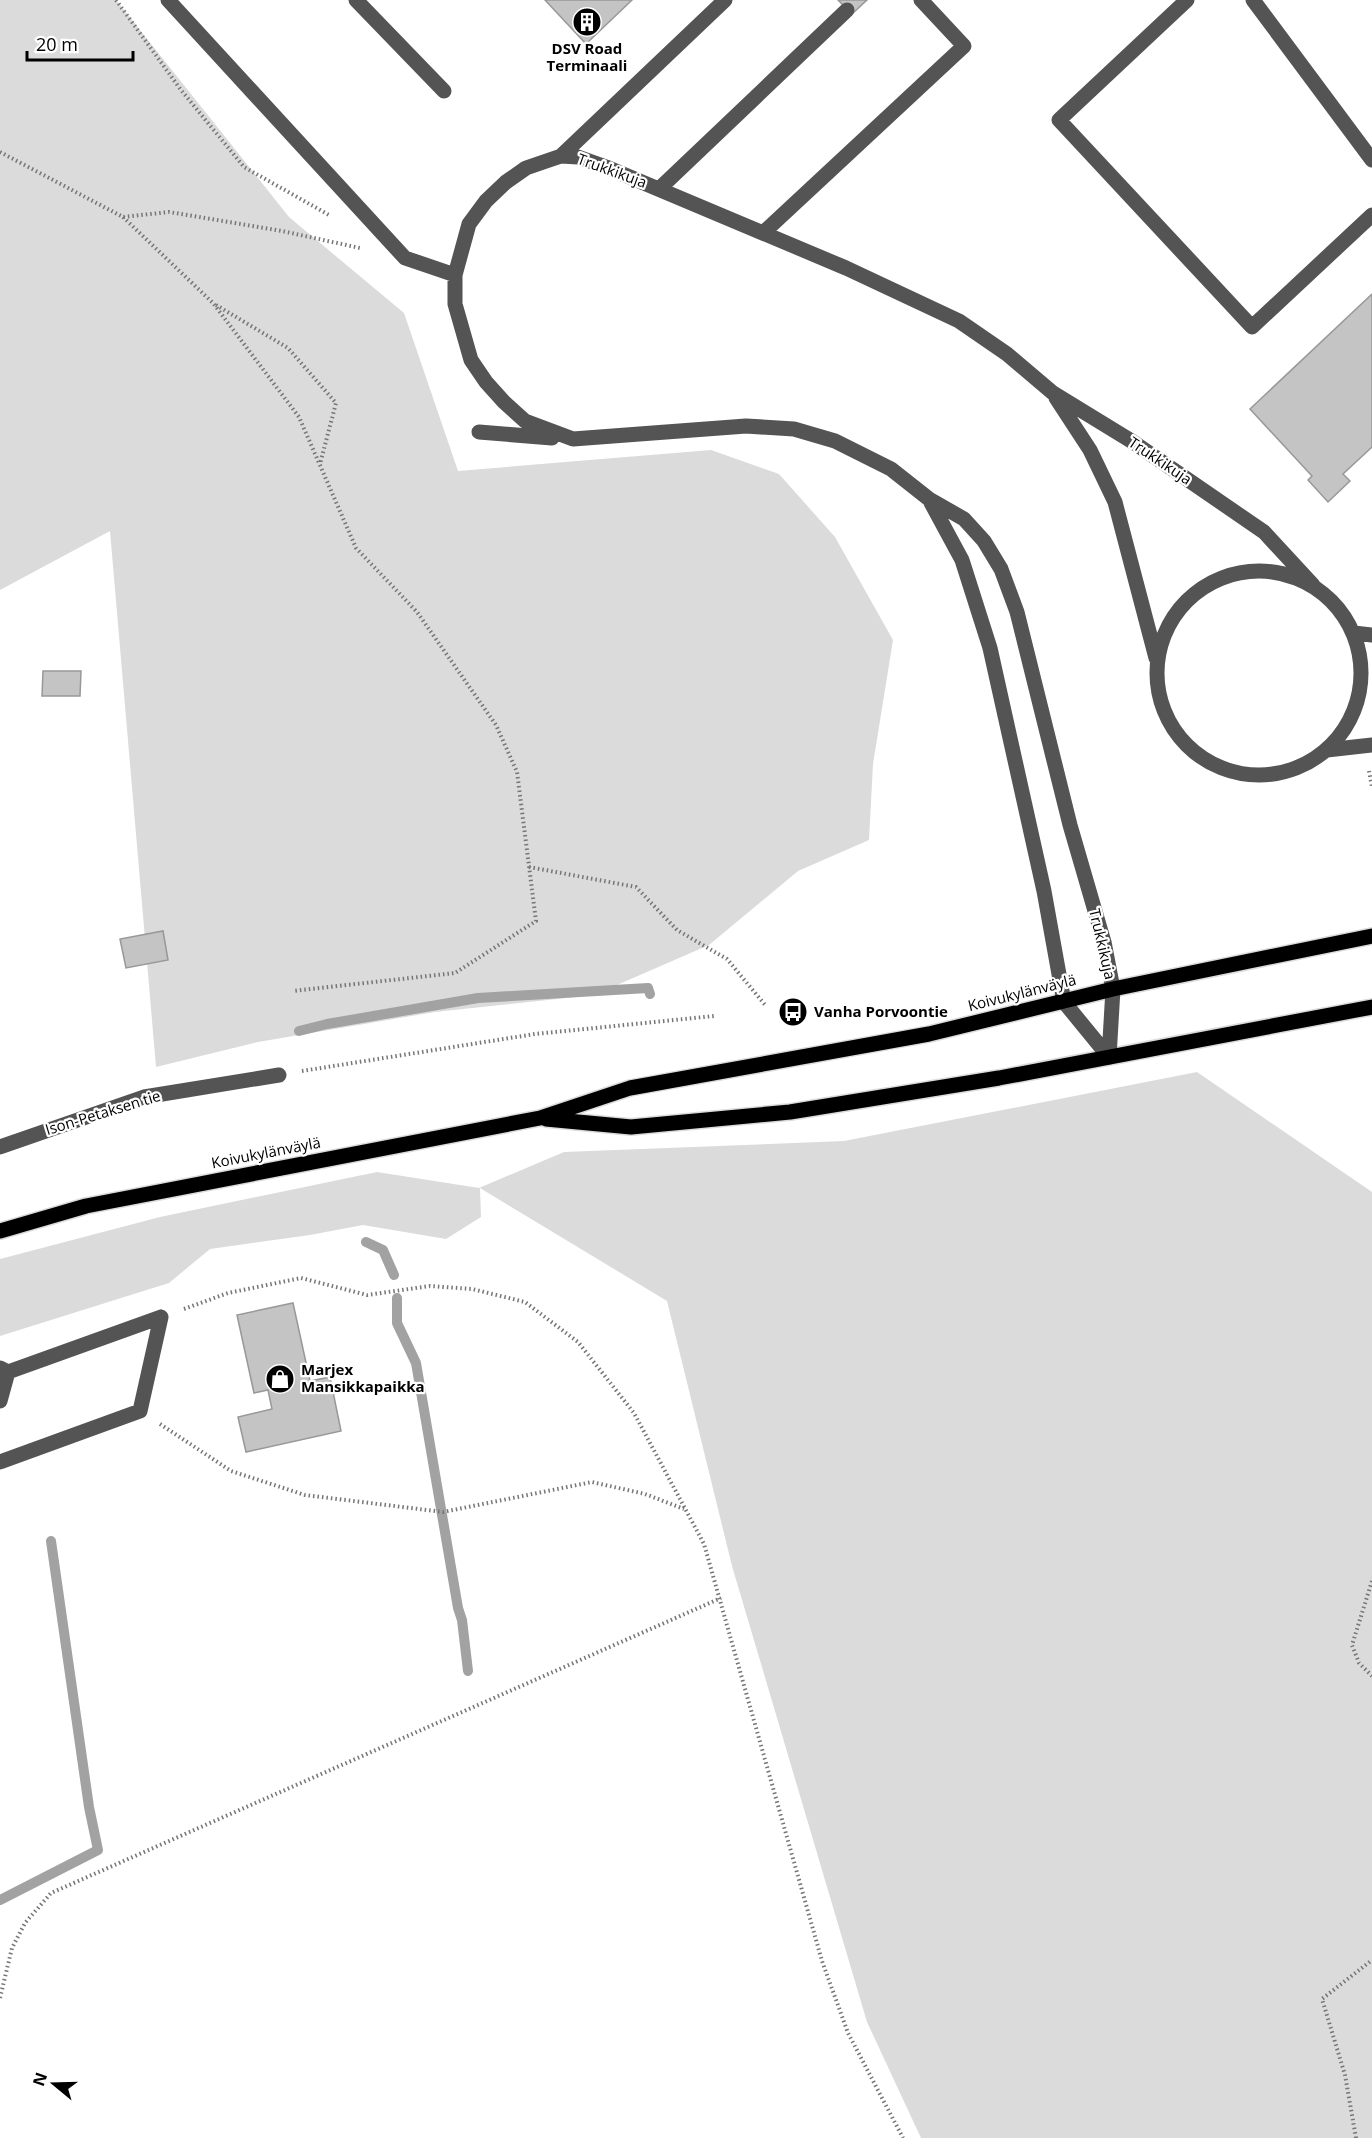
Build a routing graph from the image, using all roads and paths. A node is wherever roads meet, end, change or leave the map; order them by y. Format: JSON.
{"nodes":[{"id":1,"x":116,"y":0,"type":"edge"},
{"id":2,"x":168,"y":0,"type":"edge"},
{"id":3,"x":356,"y":0,"type":"edge"},
{"id":4,"x":725,"y":0,"type":"edge"},
{"id":5,"x":921,"y":0,"type":"edge"},
{"id":6,"x":1187,"y":0,"type":"edge"},
{"id":7,"x":1253,"y":0,"type":"edge"},
{"id":8,"x":848,"y":10,"type":"dead end"},
{"id":9,"x":444,"y":92,"type":"dead end"},
{"id":10,"x":0,"y":152,"type":"edge"},
{"id":11,"x":561,"y":156,"type":"junction"},
{"id":12,"x":1372,"y":160,"type":"edge"},
{"id":13,"x":659,"y":189,"type":"junction"},
{"id":14,"x":1372,"y":215,"type":"edge"},
{"id":15,"x":123,"y":217,"type":"junction"},
{"id":16,"x":334,"y":218,"type":"dead end"},
{"id":17,"x":763,"y":233,"type":"junction"},
{"id":18,"x":360,"y":248,"type":"dead end"},
{"id":19,"x":455,"y":275,"type":"junction"},
{"id":20,"x":213,"y":303,"type":"junction"},
{"id":21,"x":1053,"y":393,"type":"junction"},
{"id":22,"x":479,"y":432,"type":"dead end"},
{"id":23,"x":573,"y":440,"type":"junction"},
{"id":24,"x":320,"y":464,"type":"junction"},
{"id":25,"x":929,"y":500,"type":"junction"},
{"id":26,"x":1313,"y":585,"type":"junction"},
{"id":27,"x":1354,"y":633,"type":"junction"},
{"id":28,"x":1372,"y":635,"type":"edge"},
{"id":29,"x":1156,"y":658,"type":"junction"},
{"id":30,"x":1372,"y":746,"type":"edge"},
{"id":31,"x":1327,"y":750,"type":"junction"},
{"id":32,"x":1369,"y":770,"type":"dead end"},
{"id":33,"x":1372,"y":788,"type":"edge"},
{"id":34,"x":528,"y":867,"type":"junction"},
{"id":35,"x":1372,"y":936,"type":"edge"},
{"id":36,"x":1113,"y":989,"type":"junction"},
{"id":37,"x":293,"y":991,"type":"dead end"},
{"id":38,"x":1064,"y":1002,"type":"junction"},
{"id":39,"x":766,"y":1006,"type":"dead end"},
{"id":40,"x":1372,"y":1007,"type":"edge"},
{"id":41,"x":714,"y":1016,"type":"dead end"},
{"id":42,"x":1109,"y":1057,"type":"junction"},
{"id":43,"x":279,"y":1075,"type":"joint"},
{"id":44,"x":540,"y":1118,"type":"junction"},
{"id":45,"x":0,"y":1147,"type":"edge"},
{"id":46,"x":0,"y":1231,"type":"edge"},
{"id":47,"x":161,"y":1317,"type":"junction"},
{"id":48,"x":4,"y":1370,"type":"edge"},
{"id":49,"x":0,"y":1401,"type":"edge"},
{"id":50,"x":140,"y":1411,"type":"junction"},
{"id":51,"x":0,"y":1462,"type":"edge"},
{"id":52,"x":685,"y":1509,"type":"junction"},
{"id":53,"x":1372,"y":1581,"type":"edge"},
{"id":54,"x":721,"y":1598,"type":"junction"},
{"id":55,"x":1372,"y":1676,"type":"edge"},
{"id":56,"x":1372,"y":1960,"type":"edge"},
{"id":57,"x":0,"y":1998,"type":"edge"},
{"id":58,"x":903,"y":2138,"type":"edge"},
{"id":59,"x":1356,"y":2138,"type":"edge"}],
"edges":[{"from":1,"to":16,"type":"path"},
{"from":2,"to":19,"type":"street"},
{"from":3,"to":9,"type":"street"},
{"from":4,"to":11,"type":"street"},
{"from":5,"to":17,"type":"street"},
{"from":6,"to":14,"type":"street"},
{"from":7,"to":12,"type":"street"},
{"from":8,"to":13,"type":"street"},
{"from":10,"to":15,"type":"path"},
{"from":11,"to":13,"type":"street","name":"Trukkikuja"},
{"from":11,"to":19,"type":"street","name":"Trukkikuja"},
{"from":13,"to":17,"type":"street","name":"Trukkikuja"},
{"from":15,"to":18,"type":"path"},
{"from":15,"to":20,"type":"path"},
{"from":17,"to":21,"type":"street","name":"Trukkikuja"},
{"from":19,"to":23,"type":"street","name":"Trukkikuja"},
{"from":20,"to":24,"type":"path"},
{"from":20,"to":24,"type":"path"},
{"from":21,"to":26,"type":"street","name":"Trukkikuja"},
{"from":21,"to":29,"type":"street","name":"Trukkikuja"},
{"from":22,"to":23,"type":"street"},
{"from":23,"to":25,"type":"street","name":"Trukkikuja"},
{"from":24,"to":34,"type":"path"},
{"from":25,"to":36,"type":"street","name":"Trukkikuja"},
{"from":25,"to":38,"type":"street","name":"Trukkikuja"},
{"from":26,"to":27,"type":"street","name":"Trukkikuja"},
{"from":26,"to":29,"type":"street","name":"Trukkikuja"},
{"from":27,"to":28,"type":"street"},
{"from":27,"to":31,"type":"street","name":"Trukkikuja"},
{"from":29,"to":31,"type":"street","name":"Trukkikuja"},
{"from":30,"to":31,"type":"street"},
{"from":32,"to":33,"type":"path"},
{"from":34,"to":37,"type":"path"},
{"from":34,"to":39,"type":"path"},
{"from":35,"to":36,"type":"main road","name":"Koivukylänväylä"},
{"from":36,"to":38,"type":"main road","name":"Koivukylänväylä"},
{"from":36,"to":42,"type":"street","name":"Trukkikuja"},
{"from":38,"to":42,"type":"street","name":"Trukkikuja"},
{"from":38,"to":44,"type":"main road","name":"Koivukylänväylä"},
{"from":40,"to":42,"type":"main road","name":"Koivukylänväylä"},
{"from":41,"to":43,"type":"path"},
{"from":42,"to":44,"type":"main road","name":"Koivukylänväylä"},
{"from":43,"to":45,"type":"street","name":"Ison-Petaksen tie"},
{"from":44,"to":46,"type":"main road","name":"Koivukylänväylä"},
{"from":47,"to":48,"type":"street"},
{"from":47,"to":50,"type":"street"},
{"from":47,"to":52,"type":"path"},
{"from":48,"to":49,"type":"street"},
{"from":50,"to":51,"type":"street"},
{"from":50,"to":52,"type":"path"},
{"from":52,"to":54,"type":"path"},
{"from":53,"to":55,"type":"path"},
{"from":54,"to":57,"type":"path"},
{"from":54,"to":58,"type":"path"},
{"from":56,"to":59,"type":"path"}]}
